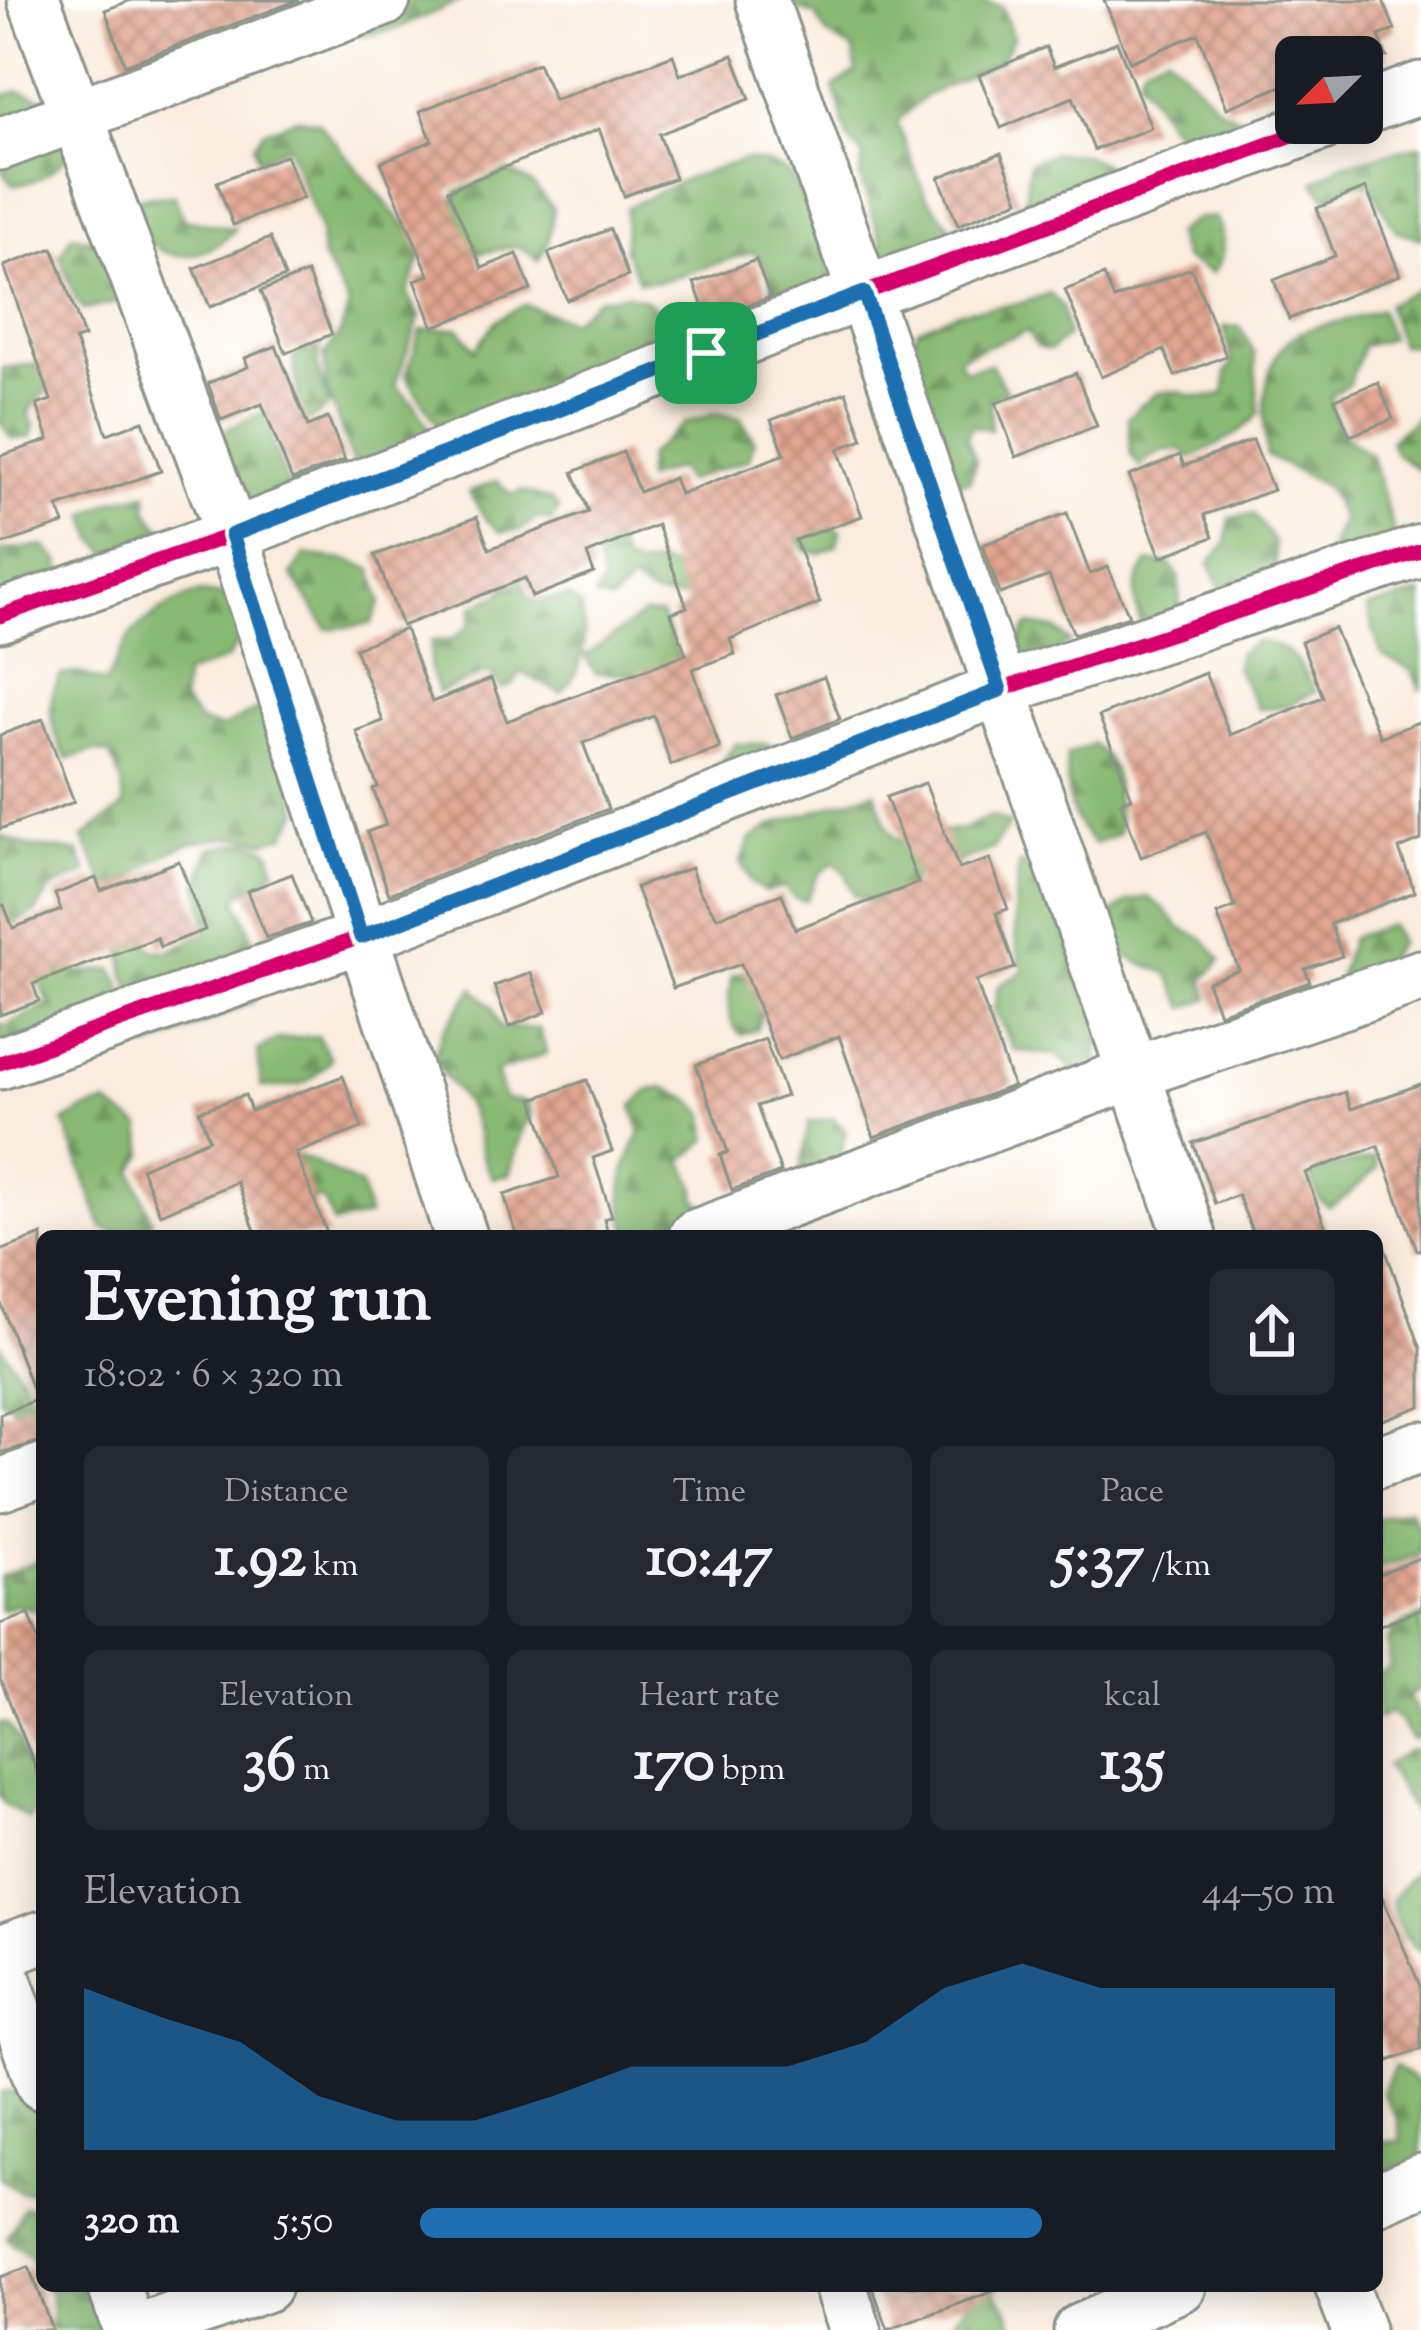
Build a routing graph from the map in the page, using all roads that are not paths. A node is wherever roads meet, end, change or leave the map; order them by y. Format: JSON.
{"nodes":[{"id":1,"x":34,"y":0,"type":"edge"},
{"id":2,"x":384,"y":0,"type":"edge"},
{"id":3,"x":762,"y":0,"type":"edge"},
{"id":4,"x":1421,"y":88,"type":"edge"},
{"id":5,"x":1383,"y":102,"type":"edge"},
{"id":6,"x":77,"y":116,"type":"junction"},
{"id":7,"x":1275,"y":141,"type":"edge"},
{"id":8,"x":0,"y":143,"type":"edge"},
{"id":9,"x":864,"y":293,"type":"junction"},
{"id":10,"x":232,"y":535,"type":"junction"},
{"id":11,"x":1421,"y":551,"type":"edge"},
{"id":12,"x":0,"y":616,"type":"edge"},
{"id":13,"x":1000,"y":690,"type":"junction"},
{"id":14,"x":361,"y":937,"type":"junction"},
{"id":15,"x":1421,"y":976,"type":"edge"},
{"id":16,"x":0,"y":1063,"type":"edge"},
{"id":17,"x":1133,"y":1073,"type":"junction"},
{"id":18,"x":459,"y":1230,"type":"edge"},
{"id":19,"x":711,"y":1230,"type":"edge"},
{"id":20,"x":1188,"y":1230,"type":"edge"},
{"id":21,"x":1421,"y":1447,"type":"edge"},
{"id":22,"x":1383,"y":1460,"type":"edge"},
{"id":23,"x":36,"y":1472,"type":"edge"},
{"id":24,"x":0,"y":1485,"type":"edge"},
{"id":25,"x":36,"y":1939,"type":"edge"},
{"id":26,"x":0,"y":1952,"type":"edge"},
{"id":27,"x":0,"y":1966,"type":"edge"},
{"id":28,"x":36,"y":2067,"type":"edge"},
{"id":29,"x":1421,"y":2180,"type":"edge"},
{"id":30,"x":1383,"y":2196,"type":"edge"},
{"id":31,"x":116,"y":2292,"type":"edge"},
{"id":32,"x":249,"y":2292,"type":"edge"},
{"id":33,"x":842,"y":2292,"type":"edge"},
{"id":34,"x":1166,"y":2292,"type":"edge"},
{"id":35,"x":1343,"y":2292,"type":"edge"},
{"id":36,"x":130,"y":2330,"type":"edge"},
{"id":37,"x":141,"y":2330,"type":"edge"},
{"id":38,"x":855,"y":2330,"type":"edge"},
{"id":39,"x":1080,"y":2330,"type":"edge"},
{"id":40,"x":1358,"y":2330,"type":"edge"}],
"edges":[{"from":1,"to":6,"type":"street"},
{"from":2,"to":6,"type":"street"},
{"from":3,"to":9,"type":"street"},
{"from":4,"to":5,"type":"street"},
{"from":6,"to":8,"type":"street"},
{"from":6,"to":10,"type":"street"},
{"from":7,"to":9,"type":"street"},
{"from":9,"to":10,"type":"street"},
{"from":9,"to":13,"type":"street"},
{"from":10,"to":12,"type":"street"},
{"from":10,"to":14,"type":"street"},
{"from":11,"to":13,"type":"street"},
{"from":13,"to":14,"type":"street"},
{"from":13,"to":17,"type":"street"},
{"from":14,"to":16,"type":"street"},
{"from":14,"to":18,"type":"street"},
{"from":15,"to":17,"type":"street"},
{"from":17,"to":19,"type":"street"},
{"from":17,"to":20,"type":"street"},
{"from":21,"to":22,"type":"street"},
{"from":23,"to":24,"type":"street"},
{"from":25,"to":26,"type":"street"},
{"from":27,"to":28,"type":"street"},
{"from":29,"to":30,"type":"street"},
{"from":31,"to":36,"type":"street"},
{"from":32,"to":37,"type":"street"},
{"from":33,"to":38,"type":"street"},
{"from":34,"to":39,"type":"street"},
{"from":35,"to":40,"type":"street"}]}
